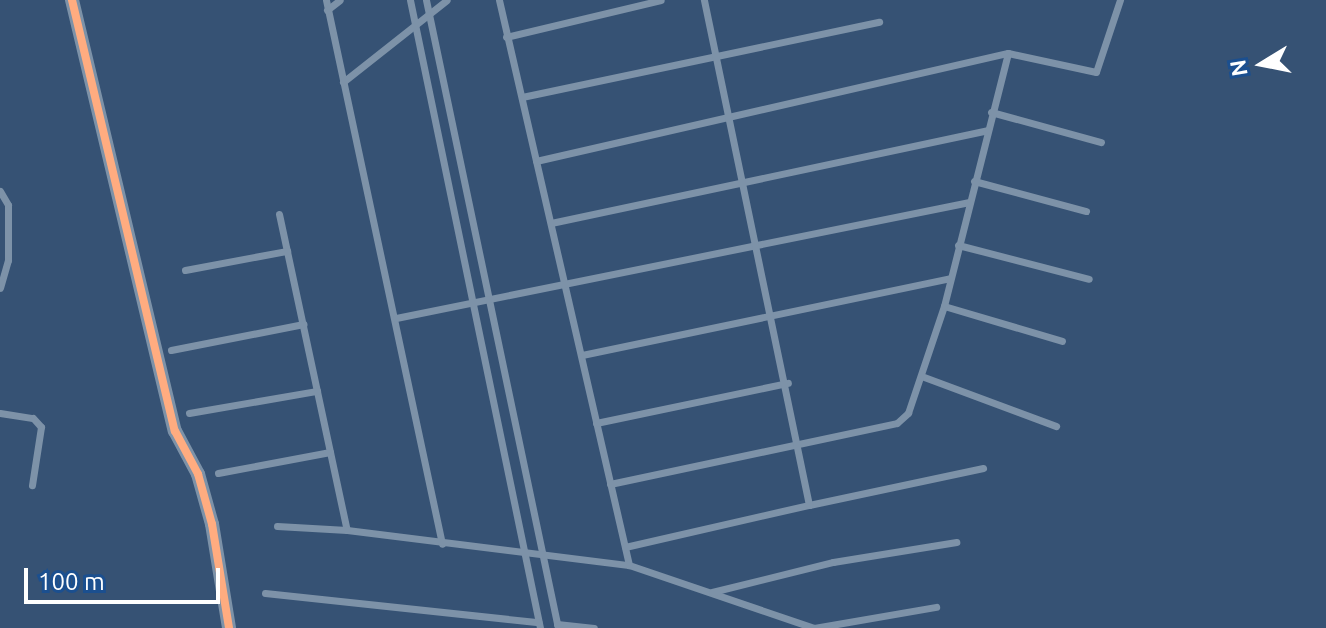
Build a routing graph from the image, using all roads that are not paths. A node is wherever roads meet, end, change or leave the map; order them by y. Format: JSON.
{"nodes":[{"id":1,"x":72,"y":0,"type":"edge"},
{"id":2,"x":326,"y":0,"type":"edge"},
{"id":3,"x":340,"y":0,"type":"edge"},
{"id":4,"x":410,"y":0,"type":"edge"},
{"id":5,"x":426,"y":0,"type":"edge"},
{"id":6,"x":447,"y":0,"type":"edge"},
{"id":7,"x":499,"y":0,"type":"edge"},
{"id":8,"x":661,"y":0,"type":"edge"},
{"id":9,"x":704,"y":0,"type":"edge"},
{"id":10,"x":1120,"y":0,"type":"edge"},
{"id":11,"x":327,"y":10,"type":"junction"},
{"id":12,"x":430,"y":19,"type":"junction"},
{"id":13,"x":879,"y":22,"type":"dead end"},
{"id":14,"x":414,"y":30,"type":"junction"},
{"id":15,"x":506,"y":37,"type":"junction"},
{"id":16,"x":715,"y":53,"type":"junction"},
{"id":17,"x":1008,"y":53,"type":"junction"},
{"id":18,"x":343,"y":82,"type":"junction"},
{"id":19,"x":522,"y":97,"type":"junction"},
{"id":20,"x":991,"y":112,"type":"junction"},
{"id":21,"x":730,"y":117,"type":"junction"},
{"id":22,"x":987,"y":130,"type":"junction"},
{"id":23,"x":1101,"y":142,"type":"dead end"},
{"id":24,"x":536,"y":161,"type":"junction"},
{"id":25,"x":745,"y":181,"type":"junction"},
{"id":26,"x":974,"y":181,"type":"junction"},
{"id":27,"x":0,"y":191,"type":"edge"},
{"id":28,"x":969,"y":202,"type":"junction"},
{"id":29,"x":1086,"y":211,"type":"dead end"},
{"id":30,"x":279,"y":214,"type":"dead end"},
{"id":31,"x":551,"y":223,"type":"junction"},
{"id":32,"x":958,"y":245,"type":"junction"},
{"id":33,"x":758,"y":247,"type":"junction"},
{"id":34,"x":287,"y":251,"type":"junction"},
{"id":35,"x":4,"y":259,"type":"edge"},
{"id":36,"x":185,"y":270,"type":"dead end"},
{"id":37,"x":949,"y":278,"type":"junction"},
{"id":38,"x":1089,"y":279,"type":"dead end"},
{"id":39,"x":564,"y":283,"type":"junction"},
{"id":40,"x":0,"y":288,"type":"edge"},
{"id":41,"x":492,"y":300,"type":"junction"},
{"id":42,"x":474,"y":304,"type":"junction"},
{"id":43,"x":944,"y":306,"type":"junction"},
{"id":44,"x":773,"y":314,"type":"junction"},
{"id":45,"x":396,"y":318,"type":"junction"},
{"id":46,"x":303,"y":324,"type":"junction"},
{"id":47,"x":1062,"y":341,"type":"dead end"},
{"id":48,"x":171,"y":350,"type":"dead end"},
{"id":49,"x":582,"y":355,"type":"junction"},
{"id":50,"x":924,"y":377,"type":"junction"},
{"id":51,"x":788,"y":383,"type":"junction"},
{"id":52,"x":317,"y":391,"type":"junction"},
{"id":53,"x":0,"y":413,"type":"edge"},
{"id":54,"x":189,"y":413,"type":"dead end"},
{"id":55,"x":596,"y":423,"type":"junction"},
{"id":56,"x":1056,"y":426,"type":"dead end"},
{"id":57,"x":800,"y":445,"type":"junction"},
{"id":58,"x":330,"y":452,"type":"junction"},
{"id":59,"x":983,"y":468,"type":"dead end"},
{"id":60,"x":218,"y":473,"type":"dead end"},
{"id":61,"x":610,"y":484,"type":"junction"},
{"id":62,"x":32,"y":485,"type":"dead end"},
{"id":63,"x":809,"y":505,"type":"junction"},
{"id":64,"x":277,"y":526,"type":"dead end"},
{"id":65,"x":347,"y":530,"type":"junction"},
{"id":66,"x":956,"y":542,"type":"dead end"},
{"id":67,"x":442,"y":544,"type":"junction"},
{"id":68,"x":625,"y":547,"type":"junction"},
{"id":69,"x":527,"y":556,"type":"junction"},
{"id":70,"x":545,"y":559,"type":"junction"},
{"id":71,"x":629,"y":565,"type":"junction"},
{"id":72,"x":265,"y":593,"type":"dead end"},
{"id":73,"x":709,"y":593,"type":"junction"},
{"id":74,"x":936,"y":607,"type":"dead end"},
{"id":75,"x":539,"y":625,"type":"edge"},
{"id":76,"x":557,"y":626,"type":"edge"},
{"id":77,"x":229,"y":628,"type":"edge"},
{"id":78,"x":594,"y":628,"type":"edge"},
{"id":79,"x":814,"y":628,"type":"edge"}],
"edges":[{"from":1,"to":77,"type":"street"},
{"from":2,"to":11,"type":"lane"},
{"from":3,"to":11,"type":"lane"},
{"from":4,"to":14,"type":"lane"},
{"from":5,"to":12,"type":"lane"},
{"from":6,"to":12,"type":"lane"},
{"from":7,"to":15,"type":"lane"},
{"from":8,"to":15,"type":"lane"},
{"from":9,"to":16,"type":"lane"},
{"from":10,"to":17,"type":"lane"},
{"from":11,"to":18,"type":"lane"},
{"from":12,"to":14,"type":"lane"},
{"from":12,"to":41,"type":"lane"},
{"from":13,"to":16,"type":"lane"},
{"from":14,"to":18,"type":"lane"},
{"from":14,"to":42,"type":"lane"},
{"from":15,"to":19,"type":"lane"},
{"from":16,"to":19,"type":"lane"},
{"from":16,"to":21,"type":"lane"},
{"from":17,"to":20,"type":"lane"},
{"from":17,"to":21,"type":"lane"},
{"from":18,"to":45,"type":"lane"},
{"from":19,"to":24,"type":"lane"},
{"from":20,"to":22,"type":"lane"},
{"from":20,"to":23,"type":"lane"},
{"from":21,"to":24,"type":"lane"},
{"from":21,"to":25,"type":"lane"},
{"from":22,"to":25,"type":"lane"},
{"from":22,"to":26,"type":"lane"},
{"from":24,"to":31,"type":"lane"},
{"from":25,"to":31,"type":"lane"},
{"from":25,"to":33,"type":"lane"},
{"from":26,"to":28,"type":"lane"},
{"from":26,"to":29,"type":"lane"},
{"from":27,"to":35,"type":"lane"},
{"from":28,"to":32,"type":"lane"},
{"from":28,"to":33,"type":"lane"},
{"from":30,"to":34,"type":"lane"},
{"from":31,"to":39,"type":"lane"},
{"from":32,"to":37,"type":"lane"},
{"from":32,"to":38,"type":"lane"},
{"from":33,"to":39,"type":"lane"},
{"from":33,"to":44,"type":"lane"},
{"from":34,"to":36,"type":"lane"},
{"from":34,"to":46,"type":"lane"},
{"from":35,"to":40,"type":"lane"},
{"from":37,"to":43,"type":"lane"},
{"from":37,"to":44,"type":"lane"},
{"from":39,"to":41,"type":"lane"},
{"from":39,"to":49,"type":"lane"},
{"from":41,"to":42,"type":"lane"},
{"from":41,"to":70,"type":"lane"},
{"from":42,"to":45,"type":"lane"},
{"from":42,"to":69,"type":"lane"},
{"from":43,"to":47,"type":"lane"},
{"from":43,"to":50,"type":"lane"},
{"from":44,"to":49,"type":"lane"},
{"from":44,"to":51,"type":"lane"},
{"from":45,"to":67,"type":"lane"},
{"from":46,"to":48,"type":"lane"},
{"from":46,"to":52,"type":"lane"},
{"from":49,"to":55,"type":"lane"},
{"from":50,"to":56,"type":"lane"},
{"from":50,"to":57,"type":"lane"},
{"from":51,"to":55,"type":"lane"},
{"from":51,"to":57,"type":"lane"},
{"from":52,"to":54,"type":"lane"},
{"from":52,"to":58,"type":"lane"},
{"from":53,"to":62,"type":"lane"},
{"from":55,"to":61,"type":"lane"},
{"from":57,"to":61,"type":"lane"},
{"from":57,"to":63,"type":"lane"},
{"from":58,"to":60,"type":"lane"},
{"from":58,"to":65,"type":"lane"},
{"from":59,"to":63,"type":"lane"},
{"from":61,"to":68,"type":"lane"},
{"from":63,"to":68,"type":"lane"},
{"from":64,"to":65,"type":"lane"},
{"from":65,"to":67,"type":"lane"},
{"from":66,"to":73,"type":"lane"},
{"from":67,"to":69,"type":"lane"},
{"from":68,"to":71,"type":"lane"},
{"from":69,"to":70,"type":"lane"},
{"from":69,"to":75,"type":"lane"},
{"from":70,"to":71,"type":"lane"},
{"from":70,"to":76,"type":"lane"},
{"from":71,"to":73,"type":"lane"},
{"from":72,"to":75,"type":"lane"},
{"from":73,"to":79,"type":"lane"},
{"from":74,"to":79,"type":"lane"},
{"from":76,"to":78,"type":"lane"}]}
